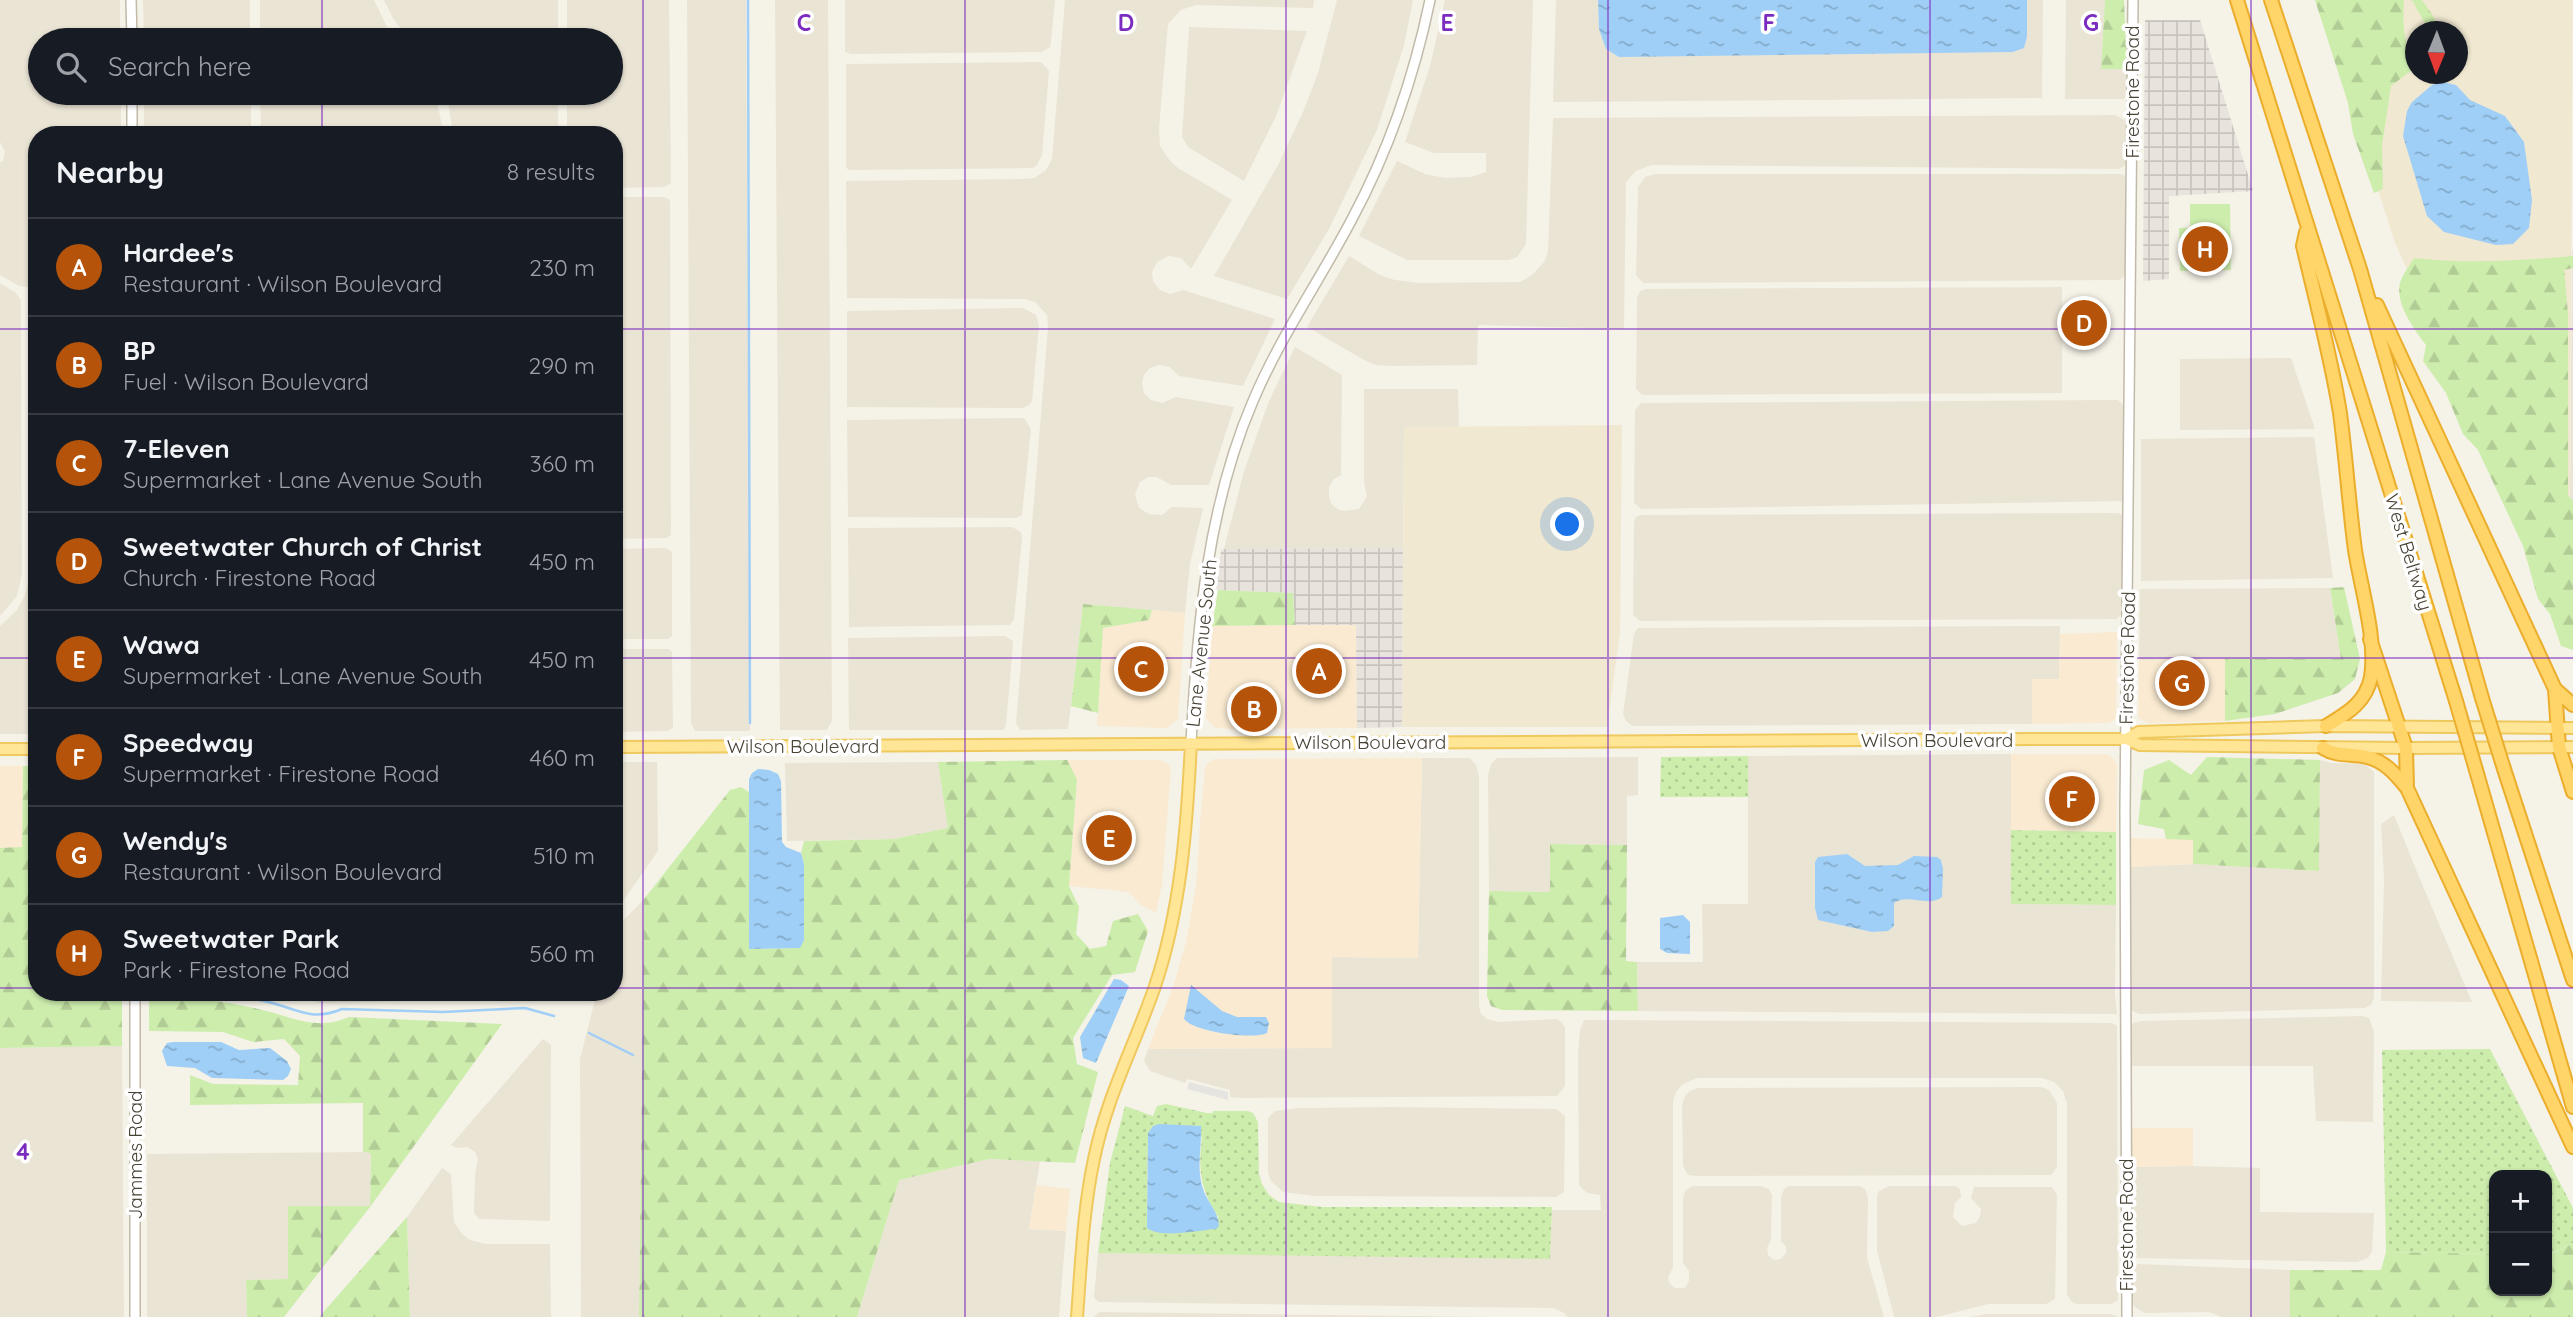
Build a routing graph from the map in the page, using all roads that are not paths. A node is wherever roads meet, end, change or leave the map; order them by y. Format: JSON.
{"nodes":[{"id":1,"x":131,"y":0,"type":"edge"},
{"id":2,"x":1430,"y":0,"type":"edge"},
{"id":3,"x":2133,"y":0,"type":"edge"},
{"id":4,"x":2237,"y":0,"type":"edge"},
{"id":5,"x":2271,"y":0,"type":"edge"},
{"id":6,"x":132,"y":28,"type":"edge"},
{"id":7,"x":132,"y":105,"type":"edge"},
{"id":8,"x":132,"y":126,"type":"edge"},
{"id":9,"x":2307,"y":228,"type":"junction"},
{"id":10,"x":2360,"y":269,"type":"junction"},
{"id":11,"x":2370,"y":639,"type":"junction"},
{"id":12,"x":2555,"y":689,"type":"junction"},
{"id":13,"x":2573,"y":705,"type":"edge"},
{"id":14,"x":2326,"y":726,"type":"junction"},
{"id":15,"x":2399,"y":726,"type":"junction"},
{"id":16,"x":2557,"y":729,"type":"junction"},
{"id":17,"x":2573,"y":729,"type":"edge"},
{"id":18,"x":2126,"y":739,"type":"junction"},
{"id":19,"x":1191,"y":743,"type":"junction"},
{"id":20,"x":623,"y":747,"type":"edge"},
{"id":21,"x":2559,"y":747,"type":"junction"},
{"id":22,"x":2573,"y":747,"type":"edge"},
{"id":23,"x":2323,"y":748,"type":"junction"},
{"id":24,"x":2406,"y":748,"type":"junction"},
{"id":25,"x":0,"y":749,"type":"edge"},
{"id":26,"x":28,"y":749,"type":"edge"},
{"id":27,"x":2407,"y":788,"type":"junction"},
{"id":28,"x":2573,"y":792,"type":"edge"},
{"id":29,"x":2573,"y":980,"type":"edge"},
{"id":30,"x":135,"y":1001,"type":"edge"},
{"id":31,"x":2573,"y":1107,"type":"edge"},
{"id":32,"x":2573,"y":1147,"type":"edge"},
{"id":33,"x":135,"y":1317,"type":"edge"},
{"id":34,"x":1077,"y":1317,"type":"edge"},
{"id":35,"x":2127,"y":1317,"type":"edge"}],
"edges":[{"from":1,"to":6,"type":"street"},
{"from":2,"to":19,"type":"street","name":"Lane Avenue South"},
{"from":3,"to":18,"type":"street","name":"Firestone Road"},
{"from":4,"to":9,"type":"highway","name":"West Beltway"},
{"from":5,"to":10,"type":"highway","name":"West Beltway"},
{"from":7,"to":8,"type":"street"},
{"from":9,"to":11,"type":"highway"},
{"from":9,"to":31,"type":"highway","name":"West Beltway","bridge":true},
{"from":10,"to":12,"type":"highway"},
{"from":10,"to":29,"type":"highway","name":"West Beltway","bridge":true},
{"from":11,"to":14,"type":"highway"},
{"from":11,"to":15,"type":"highway"},
{"from":12,"to":13,"type":"highway"},
{"from":12,"to":16,"type":"highway"},
{"from":14,"to":15,"type":"main road","name":"Wilson Boulevard"},
{"from":14,"to":18,"type":"main road","name":"Wilson Boulevard"},
{"from":15,"to":16,"type":"main road","name":"Wilson Boulevard"},
{"from":15,"to":24,"type":"highway"},
{"from":16,"to":17,"type":"main road","name":"Wilson Boulevard"},
{"from":16,"to":21,"type":"highway"},
{"from":18,"to":19,"type":"main road","name":"Wilson Boulevard"},
{"from":18,"to":23,"type":"main road","name":"Wilson Boulevard"},
{"from":18,"to":35,"type":"street","name":"Firestone Road"},
{"from":19,"to":20,"type":"main road","name":"Wilson Boulevard"},
{"from":19,"to":34,"type":"main road","name":"Lane Avenue South"},
{"from":21,"to":22,"type":"main road","name":"Wilson Boulevard"},
{"from":21,"to":24,"type":"main road","name":"Wilson Boulevard"},
{"from":21,"to":28,"type":"highway"},
{"from":23,"to":24,"type":"main road","name":"Wilson Boulevard"},
{"from":23,"to":27,"type":"highway"},
{"from":24,"to":27,"type":"highway"},
{"from":25,"to":26,"type":"main road"},
{"from":27,"to":32,"type":"highway"},
{"from":30,"to":33,"type":"street","name":"Jammes Road"}]}
